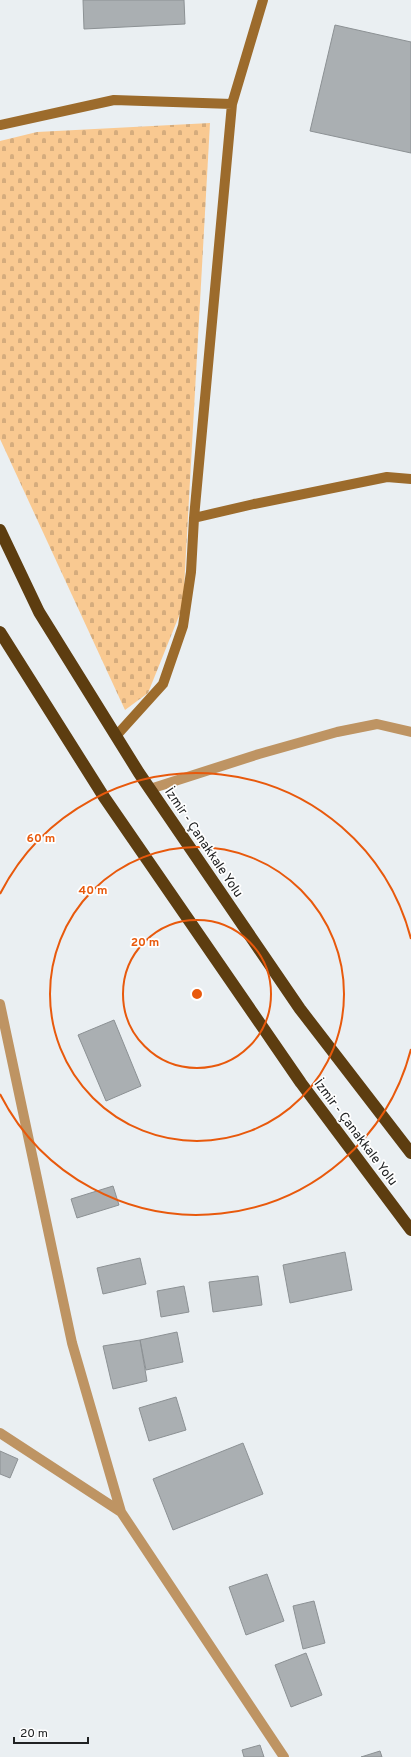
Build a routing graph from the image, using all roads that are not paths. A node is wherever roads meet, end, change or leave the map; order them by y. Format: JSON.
{"nodes":[{"id":1,"x":263,"y":0,"type":"edge"},
{"id":2,"x":232,"y":104,"type":"junction"},
{"id":3,"x":0,"y":125,"type":"edge"},
{"id":4,"x":411,"y":479,"type":"edge"},
{"id":5,"x":194,"y":518,"type":"junction"},
{"id":6,"x":0,"y":530,"type":"edge"},
{"id":7,"x":0,"y":632,"type":"edge"},
{"id":8,"x":411,"y":732,"type":"edge"},
{"id":9,"x":116,"y":736,"type":"junction"},
{"id":10,"x":150,"y":789,"type":"junction"},
{"id":11,"x":0,"y":1004,"type":"edge"},
{"id":12,"x":411,"y":1153,"type":"edge"},
{"id":13,"x":411,"y":1230,"type":"edge"},
{"id":14,"x":0,"y":1433,"type":"edge"},
{"id":15,"x":121,"y":1512,"type":"junction"},
{"id":16,"x":284,"y":1757,"type":"edge"}],
"edges":[{"from":1,"to":2,"type":"street"},
{"from":2,"to":3,"type":"street"},
{"from":2,"to":5,"type":"street"},
{"from":4,"to":5,"type":"street"},
{"from":5,"to":9,"type":"street"},
{"from":6,"to":9,"type":"highway","name":"İzmir - Çanakkale Yolu"},
{"from":7,"to":13,"type":"highway","name":"İzmir - Çanakkale Yolu"},
{"from":8,"to":10,"type":"street"},
{"from":9,"to":10,"type":"highway","name":"İzmir - Çanakkale Yolu"},
{"from":10,"to":12,"type":"highway","name":"İzmir - Çanakkale Yolu"},
{"from":11,"to":15,"type":"street"},
{"from":14,"to":15,"type":"street"},
{"from":15,"to":16,"type":"street"}]}
